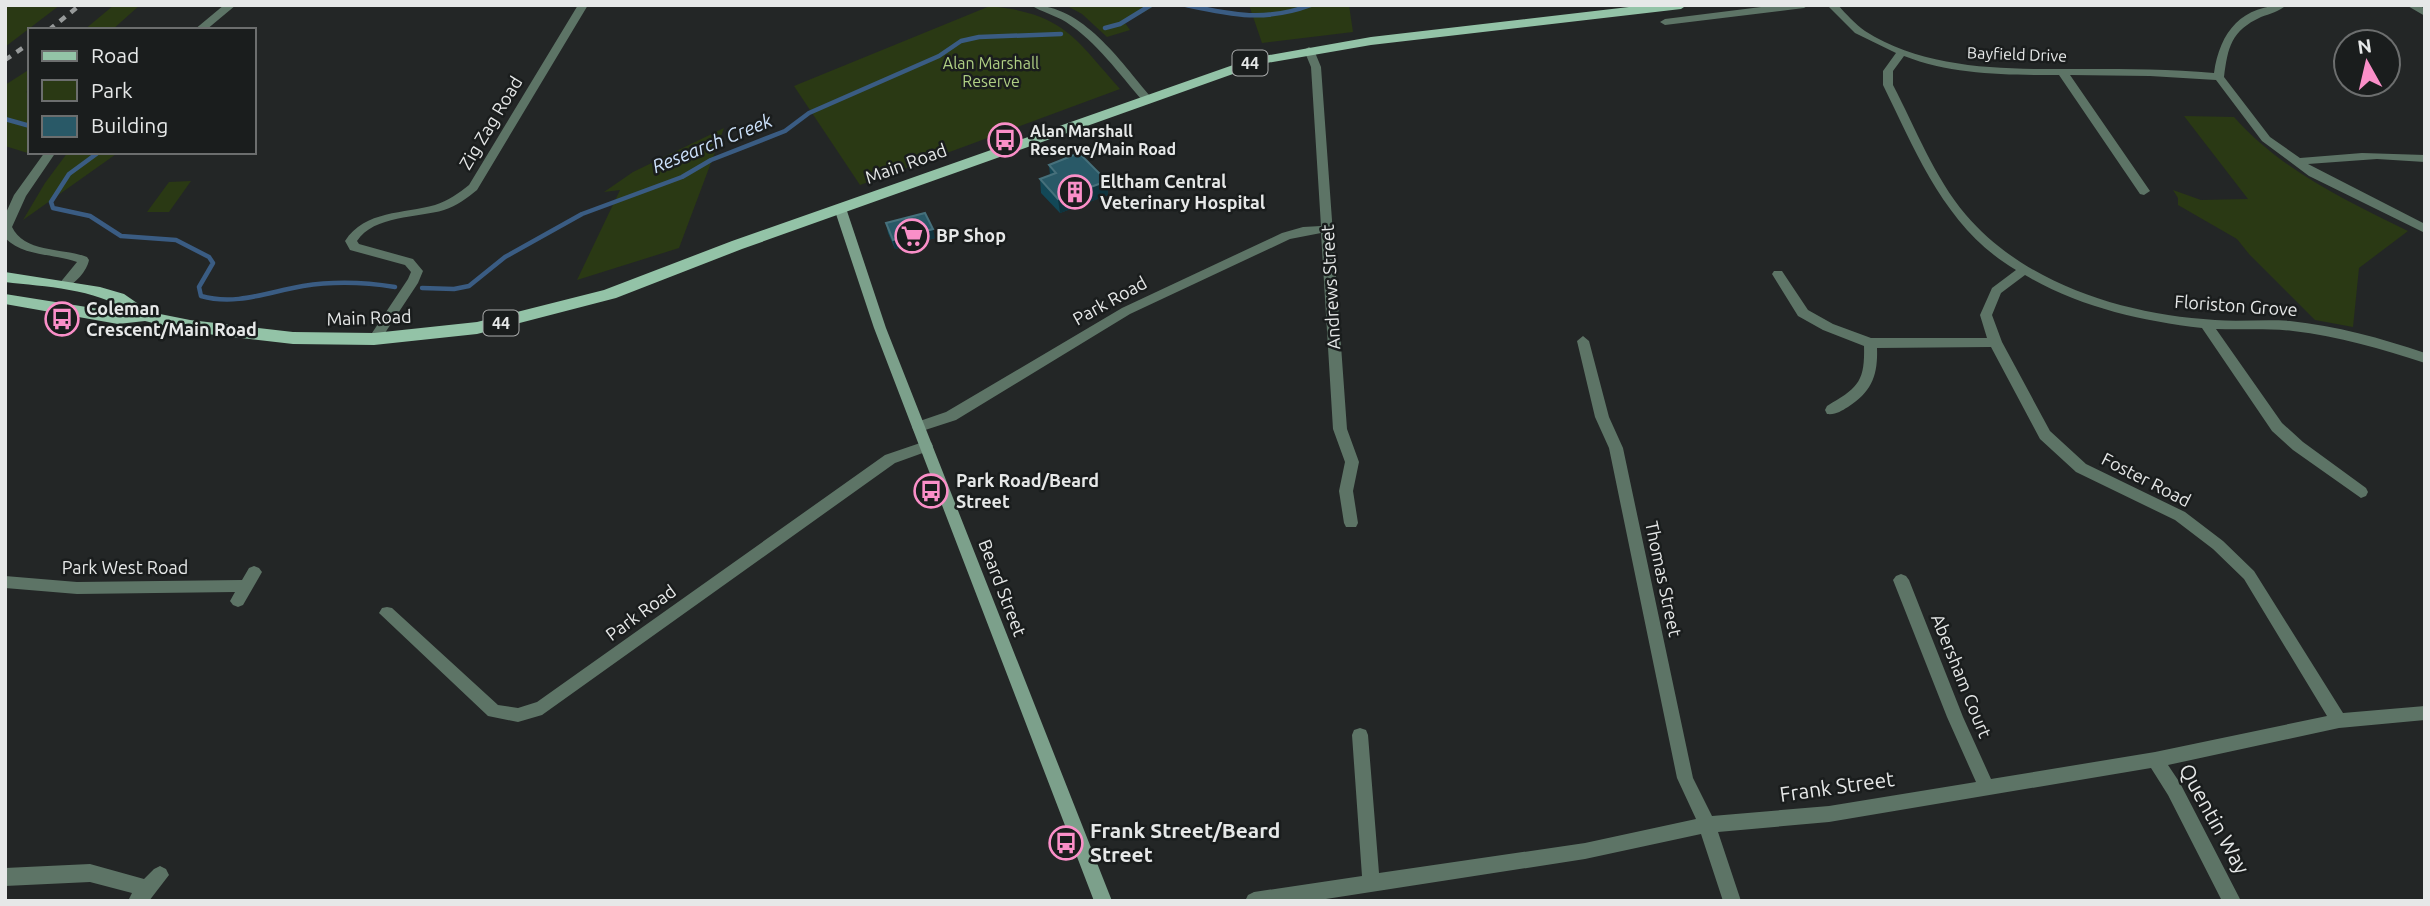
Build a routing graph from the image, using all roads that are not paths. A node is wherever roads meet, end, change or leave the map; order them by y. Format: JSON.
{"nodes":[{"id":1,"x":230,"y":5,"type":"edge"},
{"id":2,"x":583,"y":5,"type":"edge"},
{"id":3,"x":1036,"y":5,"type":"edge"},
{"id":4,"x":1681,"y":5,"type":"edge"},
{"id":5,"x":1804,"y":5,"type":"edge"},
{"id":6,"x":1832,"y":5,"type":"edge"},
{"id":7,"x":2282,"y":5,"type":"edge"},
{"id":8,"x":2411,"y":5,"type":"edge"},
{"id":9,"x":2425,"y":13,"type":"edge"},
{"id":10,"x":1665,"y":22,"type":"dead end"},
{"id":11,"x":201,"y":28,"type":"edge"},
{"id":12,"x":1309,"y":50,"type":"junction"},
{"id":13,"x":1901,"y":53,"type":"junction"},
{"id":14,"x":2062,"y":72,"type":"junction"},
{"id":15,"x":2219,"y":77,"type":"junction"},
{"id":16,"x":1147,"y":99,"type":"junction"},
{"id":17,"x":50,"y":154,"type":"edge"},
{"id":18,"x":2425,"y":159,"type":"edge"},
{"id":19,"x":2299,"y":162,"type":"junction"},
{"id":20,"x":2144,"y":191,"type":"dead end"},
{"id":21,"x":840,"y":208,"type":"junction"},
{"id":22,"x":6,"y":227,"type":"edge"},
{"id":23,"x":1328,"y":229,"type":"junction"},
{"id":24,"x":2425,"y":229,"type":"edge"},
{"id":25,"x":2025,"y":269,"type":"junction"},
{"id":26,"x":1779,"y":274,"type":"dead end"},
{"id":27,"x":5,"y":277,"type":"edge"},
{"id":28,"x":65,"y":284,"type":"junction"},
{"id":29,"x":5,"y":299,"type":"edge"},
{"id":30,"x":41,"y":306,"type":"junction"},
{"id":31,"x":145,"y":316,"type":"junction"},
{"id":32,"x":2206,"y":324,"type":"junction"},
{"id":33,"x":374,"y":339,"type":"junction"},
{"id":34,"x":1583,"y":341,"type":"dead end"},
{"id":35,"x":1995,"y":342,"type":"junction"},
{"id":36,"x":1870,"y":343,"type":"junction"},
{"id":37,"x":2425,"y":358,"type":"edge"},
{"id":38,"x":1832,"y":410,"type":"dead end"},
{"id":39,"x":919,"y":427,"type":"junction"},
{"id":40,"x":926,"y":446,"type":"junction"},
{"id":41,"x":2361,"y":492,"type":"dead end"},
{"id":42,"x":1351,"y":523,"type":"dead end"},
{"id":43,"x":254,"y":572,"type":"dead end"},
{"id":44,"x":1901,"y":580,"type":"dead end"},
{"id":45,"x":5,"y":582,"type":"edge"},
{"id":46,"x":246,"y":586,"type":"junction"},
{"id":47,"x":238,"y":601,"type":"dead end"},
{"id":48,"x":387,"y":613,"type":"dead end"},
{"id":49,"x":2425,"y":713,"type":"edge"},
{"id":50,"x":2339,"y":721,"type":"junction"},
{"id":51,"x":1360,"y":735,"type":"dead end"},
{"id":52,"x":2155,"y":760,"type":"junction"},
{"id":53,"x":1986,"y":786,"type":"junction"},
{"id":54,"x":1707,"y":825,"type":"junction"},
{"id":55,"x":5,"y":877,"type":"edge"},
{"id":56,"x":1371,"y":882,"type":"junction"},
{"id":57,"x":148,"y":888,"type":"edge"},
{"id":58,"x":1103,"y":901,"type":"edge"},
{"id":59,"x":1254,"y":901,"type":"edge"},
{"id":60,"x":1732,"y":901,"type":"edge"},
{"id":61,"x":2232,"y":901,"type":"edge"}],
"edges":[{"from":1,"to":11,"type":"street"},
{"from":2,"to":33,"type":"street","name":"Zig Zag Road"},
{"from":3,"to":16,"type":"street"},
{"from":4,"to":12,"type":"main road","name":"Main Road","number":"44"},
{"from":5,"to":10,"type":"street"},
{"from":6,"to":13,"type":"street","name":"Bayfield Drive"},
{"from":7,"to":15,"type":"street"},
{"from":8,"to":9,"type":"street"},
{"from":12,"to":16,"type":"main road","name":"Main Road","number":"44"},
{"from":12,"to":23,"type":"street","name":"Andrews Street"},
{"from":13,"to":14,"type":"street","name":"Bayfield Drive"},
{"from":13,"to":25,"type":"street","name":"Floriston Grove"},
{"from":14,"to":15,"type":"street","name":"Bayfield Drive"},
{"from":14,"to":20,"type":"street"},
{"from":15,"to":19,"type":"street"},
{"from":16,"to":21,"type":"main road","name":"Main Road","number":"44"},
{"from":17,"to":22,"type":"street"},
{"from":18,"to":19,"type":"street"},
{"from":19,"to":24,"type":"street"},
{"from":21,"to":33,"type":"main road","name":"Main Road","number":"44"},
{"from":21,"to":39,"type":"street","name":"Beard Street"},
{"from":22,"to":28,"type":"street"},
{"from":23,"to":39,"type":"street","name":"Park Road"},
{"from":23,"to":42,"type":"street","name":"Andrews Street"},
{"from":25,"to":32,"type":"street","name":"Floriston Grove"},
{"from":25,"to":35,"type":"street","name":"Foster Road"},
{"from":26,"to":36,"type":"street"},
{"from":27,"to":28,"type":"main road","name":"Main Road","number":"44"},
{"from":28,"to":30,"type":"main road"},
{"from":28,"to":31,"type":"main road","name":"Main Road","number":"44"},
{"from":29,"to":30,"type":"main road","name":"Main Road","number":"44"},
{"from":30,"to":31,"type":"main road","name":"Main Road","number":"44"},
{"from":31,"to":33,"type":"main road","name":"Main Road","number":"44"},
{"from":32,"to":37,"type":"street","name":"Floriston Grove"},
{"from":32,"to":41,"type":"street"},
{"from":34,"to":54,"type":"street","name":"Thomas Street"},
{"from":35,"to":36,"type":"street"},
{"from":35,"to":50,"type":"street","name":"Foster Road"},
{"from":36,"to":38,"type":"street"},
{"from":39,"to":40,"type":"street","name":"Beard Street"},
{"from":40,"to":48,"type":"street","name":"Park Road"},
{"from":40,"to":58,"type":"street","name":"Beard Street"},
{"from":43,"to":46,"type":"street"},
{"from":44,"to":53,"type":"street","name":"Abersham Court"},
{"from":45,"to":46,"type":"street","name":"Park West Road"},
{"from":46,"to":47,"type":"street"},
{"from":49,"to":50,"type":"street","name":"Frank Street"},
{"from":50,"to":52,"type":"street","name":"Frank Street"},
{"from":51,"to":56,"type":"street"},
{"from":52,"to":53,"type":"street","name":"Frank Street"},
{"from":52,"to":61,"type":"street","name":"Quentin Way"},
{"from":53,"to":54,"type":"street","name":"Frank Street"},
{"from":54,"to":56,"type":"street","name":"Frank Street"},
{"from":54,"to":60,"type":"street","name":"Thomas Street"},
{"from":55,"to":57,"type":"street"},
{"from":56,"to":59,"type":"street","name":"Frank Street"}]}
